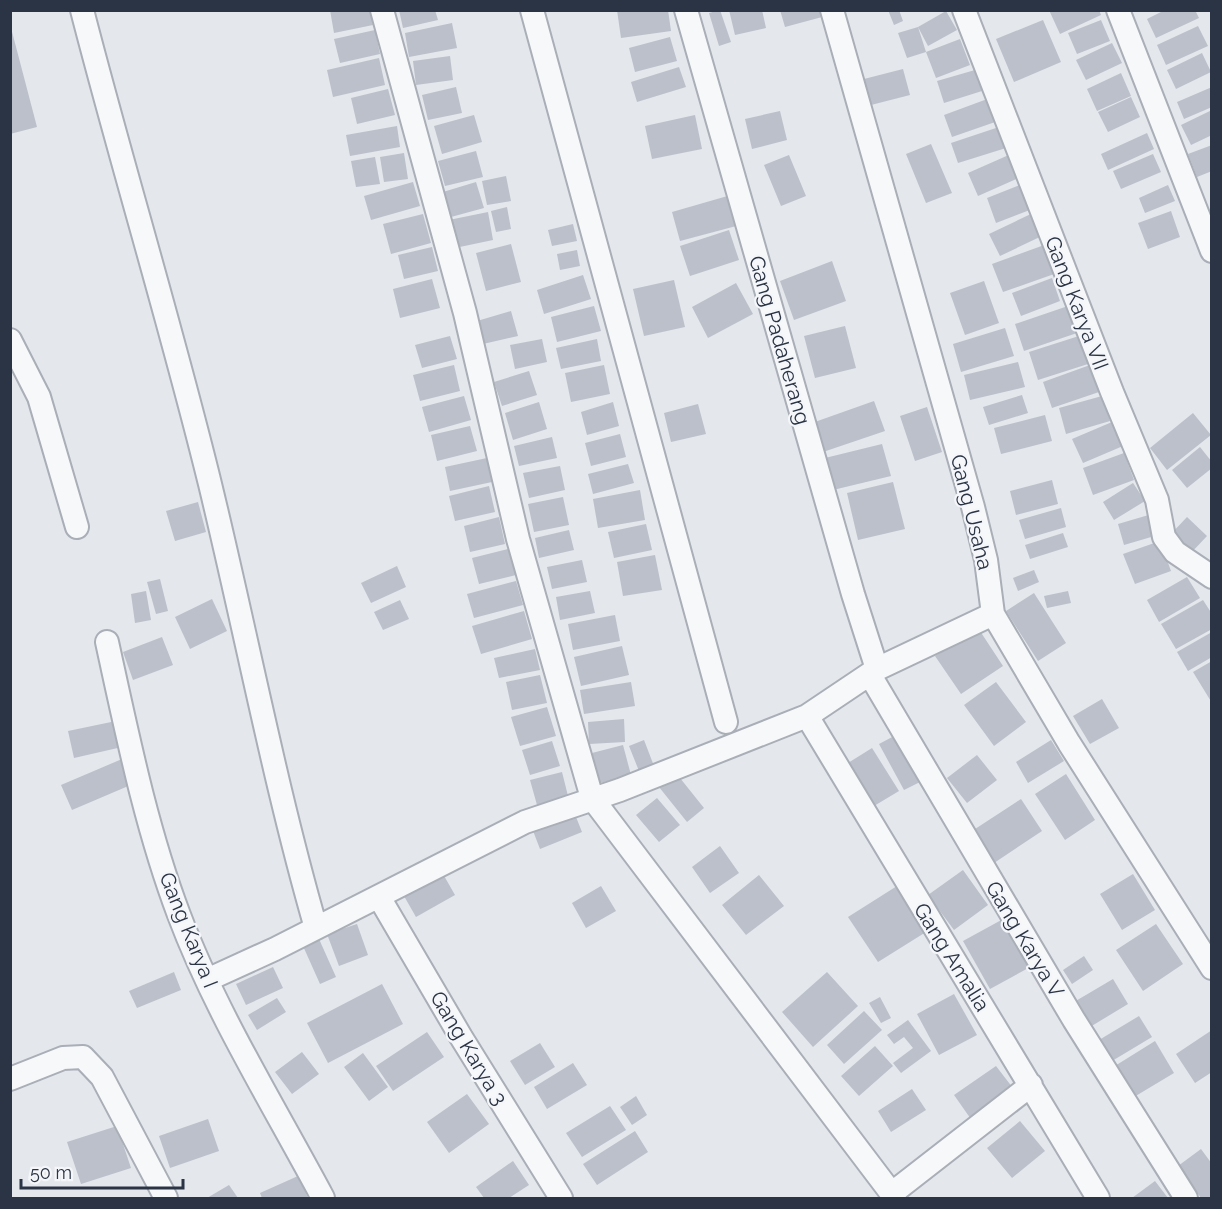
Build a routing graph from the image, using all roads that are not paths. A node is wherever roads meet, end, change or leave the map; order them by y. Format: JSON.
{"nodes":[{"id":1,"x":82,"y":10,"type":"edge"},
{"id":2,"x":382,"y":10,"type":"edge"},
{"id":3,"x":532,"y":10,"type":"edge"},
{"id":4,"x":686,"y":10,"type":"edge"},
{"id":5,"x":832,"y":10,"type":"edge"},
{"id":6,"x":964,"y":10,"type":"edge"},
{"id":7,"x":1118,"y":10,"type":"edge"},
{"id":8,"x":1212,"y":251,"type":"edge"},
{"id":9,"x":10,"y":340,"type":"edge"},
{"id":10,"x":77,"y":527,"type":"dead end"},
{"id":11,"x":1212,"y":577,"type":"edge"},
{"id":12,"x":993,"y":614,"type":"junction"},
{"id":13,"x":107,"y":642,"type":"dead end"},
{"id":14,"x":873,"y":672,"type":"junction"},
{"id":15,"x":807,"y":716,"type":"junction"},
{"id":16,"x":726,"y":722,"type":"dead end"},
{"id":17,"x":592,"y":798,"type":"junction"},
{"id":18,"x":378,"y":897,"type":"junction"},
{"id":19,"x":316,"y":928,"type":"junction"},
{"id":20,"x":1212,"y":968,"type":"edge"},
{"id":21,"x":207,"y":980,"type":"junction"},
{"id":22,"x":10,"y":1078,"type":"edge"},
{"id":23,"x":1031,"y":1085,"type":"junction"},
{"id":24,"x":893,"y":1196,"type":"edge"},
{"id":25,"x":166,"y":1198,"type":"edge"},
{"id":26,"x":323,"y":1198,"type":"edge"},
{"id":27,"x":561,"y":1198,"type":"edge"},
{"id":28,"x":1098,"y":1198,"type":"edge"},
{"id":29,"x":1186,"y":1198,"type":"edge"}],
"edges":[{"from":1,"to":19,"type":"street"},
{"from":2,"to":17,"type":"street"},
{"from":3,"to":16,"type":"street"},
{"from":4,"to":14,"type":"street","name":"Gang Padaherang"},
{"from":5,"to":12,"type":"street","name":"Gang Usaha"},
{"from":6,"to":11,"type":"street","name":"Gang Karya VII"},
{"from":7,"to":8,"type":"street"},
{"from":9,"to":10,"type":"street"},
{"from":12,"to":14,"type":"street"},
{"from":12,"to":20,"type":"street","name":"Gang Usaha"},
{"from":13,"to":21,"type":"street","name":"Gang Karya I"},
{"from":14,"to":15,"type":"street"},
{"from":14,"to":29,"type":"street","name":"Gang Karya V"},
{"from":15,"to":17,"type":"street"},
{"from":15,"to":23,"type":"street","name":"Gang Amalia"},
{"from":17,"to":18,"type":"street"},
{"from":17,"to":24,"type":"street"},
{"from":18,"to":19,"type":"street"},
{"from":18,"to":27,"type":"street","name":"Gang Karya 3"},
{"from":19,"to":21,"type":"street"},
{"from":21,"to":26,"type":"street","name":"Gang Karya I"},
{"from":22,"to":25,"type":"street"},
{"from":23,"to":24,"type":"street"},
{"from":23,"to":28,"type":"street","name":"Gang Amalia"}]}
